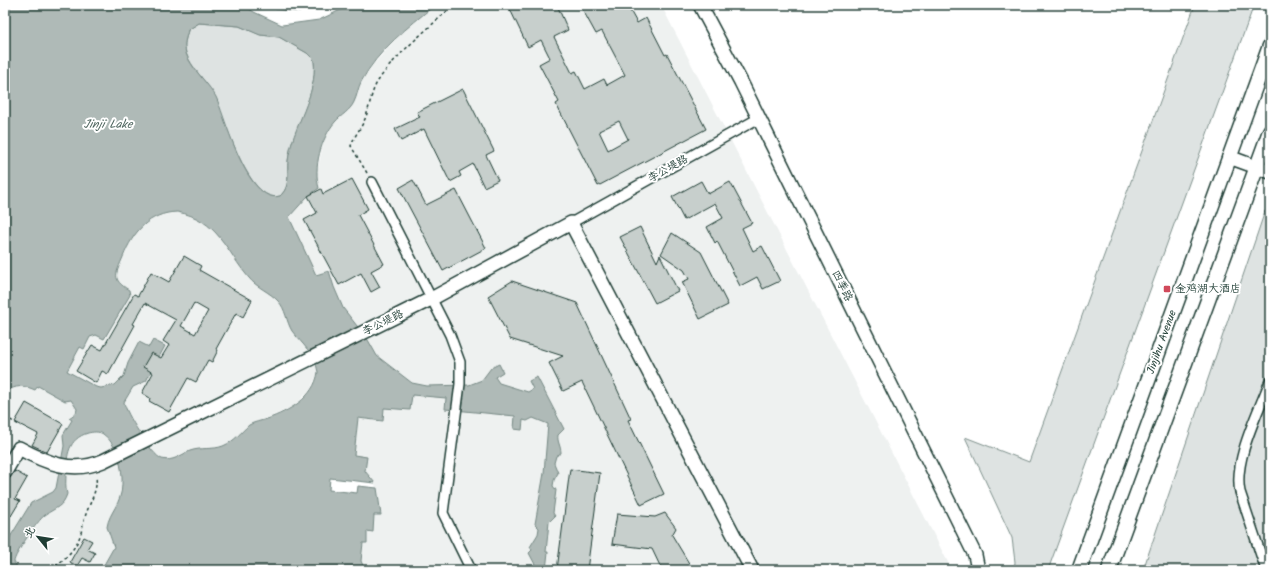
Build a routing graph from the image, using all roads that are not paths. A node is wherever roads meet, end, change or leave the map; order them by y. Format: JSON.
{"nodes":[{"id":1,"x":700,"y":5,"type":"edge"},
{"id":2,"x":1270,"y":46,"type":"edge"},
{"id":3,"x":759,"y":118,"type":"junction"},
{"id":4,"x":1270,"y":131,"type":"edge"},
{"id":5,"x":1229,"y":157,"type":"junction"},
{"id":6,"x":1263,"y":169,"type":"edge"},
{"id":7,"x":372,"y":182,"type":"road end"},
{"id":8,"x":571,"y":223,"type":"junction"},
{"id":9,"x":433,"y":298,"type":"junction"},
{"id":10,"x":1270,"y":380,"type":"edge"},
{"id":11,"x":5,"y":472,"type":"edge"},
{"id":12,"x":471,"y":570,"type":"edge"},
{"id":13,"x":752,"y":570,"type":"edge"},
{"id":14,"x":978,"y":570,"type":"edge"},
{"id":15,"x":1079,"y":570,"type":"edge"},
{"id":16,"x":1109,"y":570,"type":"edge"},
{"id":17,"x":1266,"y":570,"type":"edge"}],
"edges":[{"from":1,"to":3,"type":"street","name":"四季路"},
{"from":2,"to":5,"type":"main road","name":"Jinjihu Avenue"},
{"from":3,"to":8,"type":"street","name":"李公堤路"},
{"from":3,"to":14,"type":"street","name":"四季路"},
{"from":4,"to":6,"type":"main road"},
{"from":5,"to":6,"type":"street"},
{"from":5,"to":15,"type":"main road","name":"Jinjihu Avenue"},
{"from":6,"to":16,"type":"main road"},
{"from":7,"to":9,"type":"street"},
{"from":8,"to":9,"type":"street","name":"李公堤路"},
{"from":8,"to":13,"type":"street"},
{"from":9,"to":11,"type":"street","name":"李公堤路"},
{"from":9,"to":12,"type":"street"},
{"from":10,"to":17,"type":"street"}]}
